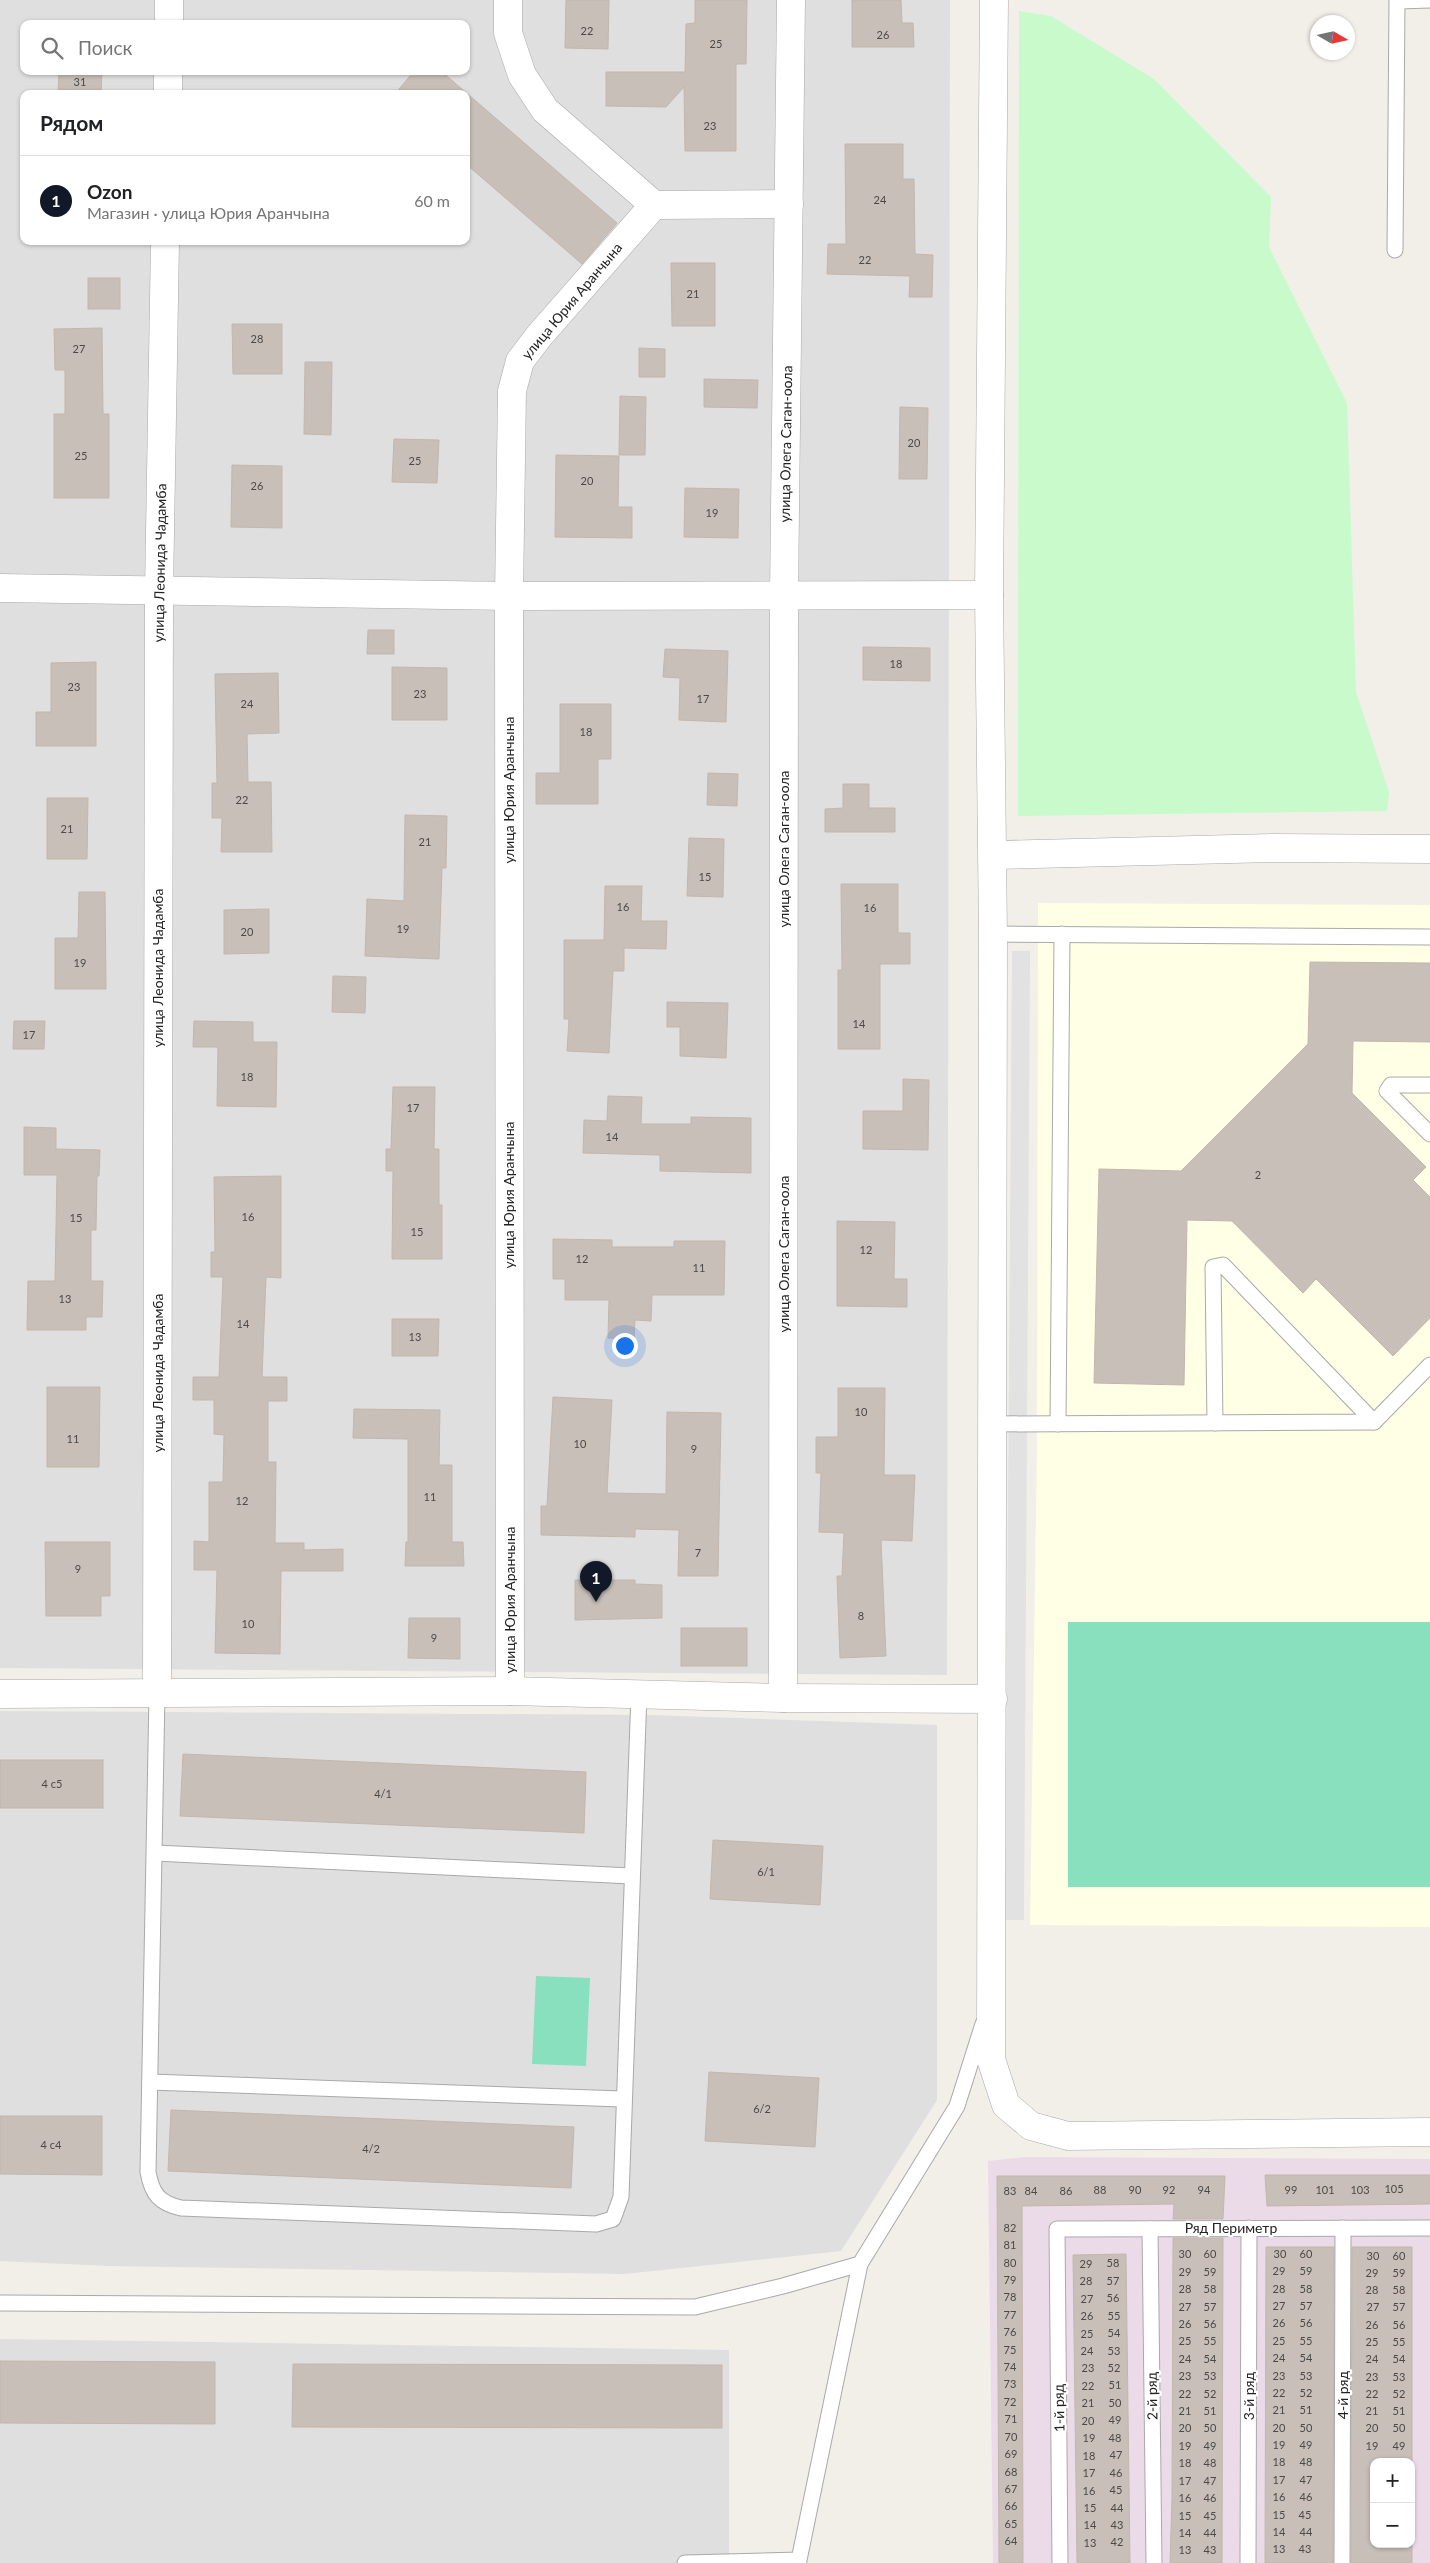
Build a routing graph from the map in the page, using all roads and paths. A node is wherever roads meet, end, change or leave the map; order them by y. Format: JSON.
{"nodes":[{"id":1,"x":169,"y":0,"type":"edge"},
{"id":2,"x":508,"y":0,"type":"edge"},
{"id":3,"x":791,"y":0,"type":"edge"},
{"id":4,"x":994,"y":0,"type":"edge"},
{"id":5,"x":1398,"y":0,"type":"edge"},
{"id":6,"x":1430,"y":0,"type":"edge"},
{"id":7,"x":169,"y":20,"type":"edge"},
{"id":8,"x":168,"y":75,"type":"edge"},
{"id":9,"x":168,"y":90,"type":"edge"},
{"id":10,"x":789,"y":204,"type":"junction"},
{"id":11,"x":654,"y":205,"type":"junction"},
{"id":12,"x":165,"y":245,"type":"edge"},
{"id":13,"x":1395,"y":250,"type":"dead end"},
{"id":14,"x":0,"y":588,"type":"edge"},
{"id":15,"x":159,"y":591,"type":"junction"},
{"id":16,"x":509,"y":596,"type":"junction"},
{"id":17,"x":784,"y":596,"type":"junction"},
{"id":18,"x":989,"y":596,"type":"junction"},
{"id":19,"x":1430,"y":849,"type":"edge"},
{"id":20,"x":993,"y":855,"type":"junction"},
{"id":21,"x":993,"y":934,"type":"junction"},
{"id":22,"x":1062,"y":934,"type":"junction"},
{"id":23,"x":1430,"y":937,"type":"edge"},
{"id":24,"x":1430,"y":1084,"type":"edge"},
{"id":25,"x":1430,"y":1134,"type":"edge"},
{"id":26,"x":1430,"y":1365,"type":"edge"},
{"id":27,"x":1374,"y":1422,"type":"junction"},
{"id":28,"x":1215,"y":1423,"type":"junction"},
{"id":29,"x":993,"y":1424,"type":"junction"},
{"id":30,"x":1058,"y":1424,"type":"junction"},
{"id":31,"x":510,"y":1691,"type":"junction"},
{"id":32,"x":639,"y":1693,"type":"junction"},
{"id":33,"x":0,"y":1694,"type":"edge"},
{"id":34,"x":157,"y":1694,"type":"junction"},
{"id":35,"x":783,"y":1698,"type":"junction"},
{"id":36,"x":993,"y":1699,"type":"junction"},
{"id":37,"x":154,"y":1853,"type":"junction"},
{"id":38,"x":631,"y":1876,"type":"junction"},
{"id":39,"x":991,"y":1997,"type":"junction"},
{"id":40,"x":150,"y":2082,"type":"junction"},
{"id":41,"x":622,"y":2099,"type":"junction"},
{"id":42,"x":1430,"y":2132,"type":"edge"},
{"id":43,"x":1249,"y":2228,"type":"junction"},
{"id":44,"x":1343,"y":2228,"type":"junction"},
{"id":45,"x":1430,"y":2228,"type":"edge"},
{"id":46,"x":1150,"y":2229,"type":"junction"},
{"id":47,"x":1057,"y":2254,"type":"joint"},
{"id":48,"x":860,"y":2264,"type":"junction"},
{"id":49,"x":0,"y":2303,"type":"edge"},
{"id":50,"x":799,"y":2562,"type":"edge"},
{"id":51,"x":685,"y":2563,"type":"edge"},
{"id":52,"x":1060,"y":2563,"type":"edge"},
{"id":53,"x":1154,"y":2563,"type":"edge"},
{"id":54,"x":1248,"y":2563,"type":"edge"},
{"id":55,"x":1342,"y":2563,"type":"edge"}],
"edges":[{"from":1,"to":7,"type":"street"},
{"from":2,"to":11,"type":"street"},
{"from":3,"to":10,"type":"street","name":"улица Олега Саган-оола"},
{"from":4,"to":18,"type":"street"},
{"from":5,"to":6,"type":"lane"},
{"from":5,"to":13,"type":"lane"},
{"from":8,"to":9,"type":"street"},
{"from":10,"to":11,"type":"street"},
{"from":10,"to":17,"type":"street","name":"улица Олега Саган-оола"},
{"from":11,"to":16,"type":"street","name":"улица Юрия Аранчына"},
{"from":12,"to":15,"type":"street","name":"улица Леонида Чадамба"},
{"from":14,"to":15,"type":"street"},
{"from":15,"to":16,"type":"street"},
{"from":15,"to":34,"type":"street","name":"улица Леонида Чадамба"},
{"from":16,"to":17,"type":"street"},
{"from":16,"to":31,"type":"street","name":"улица Юрия Аранчына"},
{"from":17,"to":18,"type":"street"},
{"from":17,"to":35,"type":"street","name":"улица Олега Саган-оола"},
{"from":18,"to":20,"type":"street"},
{"from":19,"to":20,"type":"street"},
{"from":20,"to":21,"type":"street"},
{"from":21,"to":22,"type":"lane"},
{"from":21,"to":29,"type":"street"},
{"from":22,"to":23,"type":"lane"},
{"from":22,"to":30,"type":"lane"},
{"from":24,"to":25,"type":"lane"},
{"from":26,"to":27,"type":"lane"},
{"from":27,"to":28,"type":"lane"},
{"from":27,"to":28,"type":"lane"},
{"from":28,"to":30,"type":"lane"},
{"from":29,"to":30,"type":"lane"},
{"from":29,"to":36,"type":"street"},
{"from":31,"to":32,"type":"street"},
{"from":31,"to":34,"type":"street"},
{"from":32,"to":35,"type":"street"},
{"from":32,"to":38,"type":"lane"},
{"from":33,"to":34,"type":"street"},
{"from":34,"to":37,"type":"lane"},
{"from":35,"to":36,"type":"street"},
{"from":36,"to":39,"type":"street"},
{"from":37,"to":38,"type":"lane"},
{"from":37,"to":40,"type":"lane"},
{"from":38,"to":41,"type":"lane"},
{"from":39,"to":42,"type":"street"},
{"from":39,"to":48,"type":"lane"},
{"from":40,"to":41,"type":"lane"},
{"from":40,"to":41,"type":"lane"},
{"from":43,"to":44,"type":"lane","name":"Ряд Периметр"},
{"from":43,"to":46,"type":"lane","name":"Ряд Периметр"},
{"from":43,"to":54,"type":"lane","name":"3-й ряд"},
{"from":44,"to":45,"type":"lane","name":"Ряд Периметр"},
{"from":44,"to":55,"type":"lane","name":"4-й ряд"},
{"from":46,"to":47,"type":"lane","name":"Ряд Периметр"},
{"from":46,"to":53,"type":"lane","name":"2-й ряд"},
{"from":47,"to":52,"type":"lane","name":"1-й ряд"},
{"from":48,"to":49,"type":"lane"},
{"from":48,"to":50,"type":"lane"},
{"from":50,"to":51,"type":"lane"}]}
